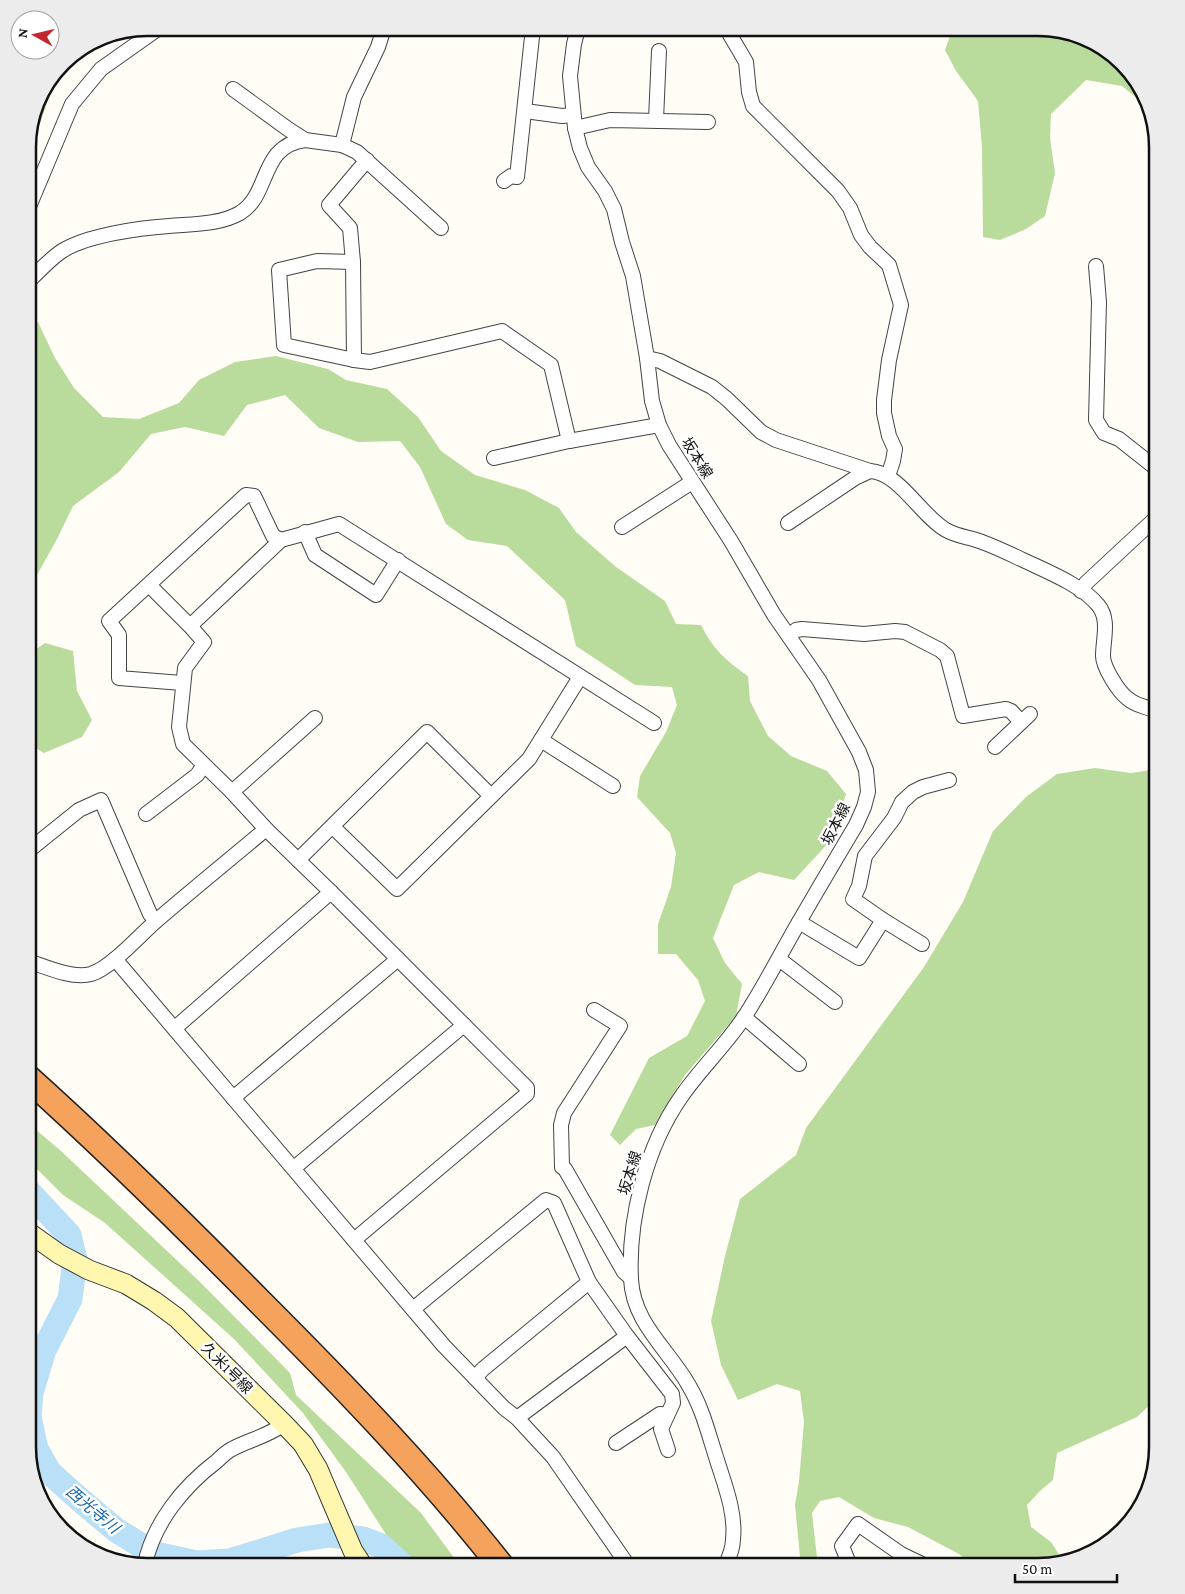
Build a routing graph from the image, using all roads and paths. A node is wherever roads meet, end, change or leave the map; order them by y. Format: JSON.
{"nodes":[{"id":1,"x":148,"y":36,"type":"edge"},
{"id":2,"x":382,"y":36,"type":"edge"},
{"id":3,"x":532,"y":36,"type":"edge"},
{"id":4,"x":576,"y":36,"type":"edge"},
{"id":5,"x":731,"y":36,"type":"edge"},
{"id":6,"x":659,"y":51,"type":"dead end"},
{"id":7,"x":233,"y":90,"type":"dead end"},
{"id":8,"x":524,"y":111,"type":"junction"},
{"id":9,"x":656,"y":120,"type":"junction"},
{"id":10,"x":574,"y":122,"type":"junction"},
{"id":11,"x":708,"y":122,"type":"dead end"},
{"id":12,"x":305,"y":140,"type":"junction"},
{"id":13,"x":342,"y":145,"type":"junction"},
{"id":14,"x":367,"y":160,"type":"junction"},
{"id":15,"x":504,"y":182,"type":"dead end"},
{"id":16,"x":36,"y":189,"type":"edge"},
{"id":17,"x":441,"y":228,"type":"dead end"},
{"id":18,"x":353,"y":262,"type":"junction"},
{"id":19,"x":1096,"y":266,"type":"dead end"},
{"id":20,"x":36,"y":274,"type":"edge"},
{"id":21,"x":648,"y":358,"type":"junction"},
{"id":22,"x":354,"y":360,"type":"junction"},
{"id":23,"x":659,"y":425,"type":"junction"},
{"id":24,"x":570,"y":441,"type":"junction"},
{"id":25,"x":494,"y":458,"type":"dead end"},
{"id":26,"x":1149,"y":462,"type":"edge"},
{"id":27,"x":870,"y":471,"type":"junction"},
{"id":28,"x":888,"y":476,"type":"junction"},
{"id":29,"x":692,"y":482,"type":"junction"},
{"id":30,"x":788,"y":523,"type":"dead end"},
{"id":31,"x":1149,"y":525,"type":"edge"},
{"id":32,"x":622,"y":527,"type":"dead end"},
{"id":33,"x":304,"y":532,"type":"junction"},
{"id":34,"x":281,"y":540,"type":"junction"},
{"id":35,"x":398,"y":560,"type":"junction"},
{"id":36,"x":149,"y":585,"type":"junction"},
{"id":37,"x":1081,"y":591,"type":"junction"},
{"id":38,"x":190,"y":626,"type":"junction"},
{"id":39,"x":789,"y":636,"type":"junction"},
{"id":40,"x":580,"y":677,"type":"junction"},
{"id":41,"x":182,"y":683,"type":"junction"},
{"id":42,"x":1149,"y":710,"type":"edge"},
{"id":43,"x":315,"y":718,"type":"dead end"},
{"id":44,"x":654,"y":722,"type":"dead end"},
{"id":45,"x":541,"y":740,"type":"junction"},
{"id":46,"x":995,"y":747,"type":"dead end"},
{"id":47,"x":204,"y":765,"type":"junction"},
{"id":48,"x":949,"y":780,"type":"dead end"},
{"id":49,"x":613,"y":786,"type":"dead end"},
{"id":50,"x":232,"y":792,"type":"junction"},
{"id":51,"x":491,"y":796,"type":"junction"},
{"id":52,"x":146,"y":814,"type":"dead end"},
{"id":53,"x":333,"y":827,"type":"junction"},
{"id":54,"x":266,"y":829,"type":"junction"},
{"id":55,"x":36,"y":844,"type":"edge"},
{"id":56,"x":298,"y":860,"type":"junction"},
{"id":57,"x":331,"y":892,"type":"junction"},
{"id":58,"x":883,"y":920,"type":"junction"},
{"id":59,"x":156,"y":921,"type":"junction"},
{"id":60,"x":800,"y":922,"type":"junction"},
{"id":61,"x":922,"y":944,"type":"dead end"},
{"id":62,"x":115,"y":959,"type":"junction"},
{"id":63,"x":398,"y":959,"type":"junction"},
{"id":64,"x":779,"y":959,"type":"junction"},
{"id":65,"x":36,"y":963,"type":"edge"},
{"id":66,"x":835,"y":1002,"type":"dead end"},
{"id":67,"x":594,"y":1010,"type":"dead end"},
{"id":68,"x":744,"y":1017,"type":"junction"},
{"id":69,"x":464,"y":1025,"type":"junction"},
{"id":70,"x":175,"y":1028,"type":"junction"},
{"id":71,"x":799,"y":1064,"type":"dead end"},
{"id":72,"x":36,"y":1085,"type":"edge"},
{"id":73,"x":234,"y":1098,"type":"junction"},
{"id":74,"x":36,"y":1105,"type":"edge"},
{"id":75,"x":294,"y":1168,"type":"junction"},
{"id":76,"x":36,"y":1238,"type":"edge"},
{"id":77,"x":354,"y":1240,"type":"junction"},
{"id":78,"x":631,"y":1278,"type":"junction"},
{"id":79,"x":589,"y":1282,"type":"junction"},
{"id":80,"x":413,"y":1309,"type":"junction"},
{"id":81,"x":627,"y":1336,"type":"junction"},
{"id":82,"x":475,"y":1378,"type":"junction"},
{"id":83,"x":667,"y":1416,"type":"junction"},
{"id":84,"x":517,"y":1418,"type":"junction"},
{"id":85,"x":284,"y":1424,"type":"junction"},
{"id":86,"x":616,"y":1443,"type":"dead end"},
{"id":87,"x":668,"y":1450,"type":"dead end"},
{"id":88,"x":149,"y":1558,"type":"edge"},
{"id":89,"x":357,"y":1558,"type":"edge"},
{"id":90,"x":477,"y":1558,"type":"edge"},
{"id":91,"x":495,"y":1558,"type":"edge"},
{"id":92,"x":623,"y":1558,"type":"edge"},
{"id":93,"x":729,"y":1558,"type":"edge"},
{"id":94,"x":847,"y":1558,"type":"edge"},
{"id":95,"x":909,"y":1558,"type":"edge"}],
"edges":[{"from":1,"to":16,"type":"street"},
{"from":2,"to":13,"type":"street"},
{"from":3,"to":8,"type":"street"},
{"from":4,"to":10,"type":"street","name":"坂本線"},
{"from":5,"to":28,"type":"street"},
{"from":6,"to":9,"type":"street"},
{"from":7,"to":12,"type":"street"},
{"from":8,"to":10,"type":"street"},
{"from":8,"to":15,"type":"street"},
{"from":9,"to":10,"type":"street"},
{"from":9,"to":11,"type":"street"},
{"from":10,"to":21,"type":"street","name":"坂本線"},
{"from":12,"to":13,"type":"street"},
{"from":12,"to":20,"type":"street"},
{"from":13,"to":14,"type":"street"},
{"from":14,"to":17,"type":"street"},
{"from":14,"to":18,"type":"street"},
{"from":18,"to":22,"type":"street"},
{"from":18,"to":22,"type":"street"},
{"from":19,"to":26,"type":"street"},
{"from":21,"to":23,"type":"street","name":"坂本線"},
{"from":21,"to":27,"type":"street"},
{"from":22,"to":24,"type":"street"},
{"from":23,"to":24,"type":"street"},
{"from":23,"to":29,"type":"street","name":"坂本線"},
{"from":24,"to":25,"type":"street"},
{"from":27,"to":28,"type":"street"},
{"from":27,"to":30,"type":"street"},
{"from":28,"to":37,"type":"street"},
{"from":29,"to":32,"type":"street"},
{"from":29,"to":39,"type":"street","name":"坂本線"},
{"from":31,"to":37,"type":"street"},
{"from":33,"to":34,"type":"street"},
{"from":33,"to":35,"type":"street"},
{"from":33,"to":35,"type":"street"},
{"from":34,"to":36,"type":"street"},
{"from":34,"to":38,"type":"street"},
{"from":35,"to":40,"type":"street"},
{"from":36,"to":38,"type":"street"},
{"from":36,"to":41,"type":"street"},
{"from":37,"to":42,"type":"street"},
{"from":38,"to":41,"type":"street"},
{"from":39,"to":46,"type":"street"},
{"from":39,"to":60,"type":"street","name":"坂本線"},
{"from":40,"to":44,"type":"street"},
{"from":40,"to":45,"type":"street"},
{"from":41,"to":47,"type":"street"},
{"from":43,"to":50,"type":"street"},
{"from":45,"to":49,"type":"street"},
{"from":45,"to":51,"type":"street"},
{"from":47,"to":50,"type":"street"},
{"from":47,"to":52,"type":"street"},
{"from":48,"to":58,"type":"street"},
{"from":50,"to":54,"type":"street"},
{"from":51,"to":53,"type":"street"},
{"from":51,"to":53,"type":"street"},
{"from":53,"to":56,"type":"street"},
{"from":54,"to":56,"type":"street"},
{"from":54,"to":59,"type":"street"},
{"from":55,"to":59,"type":"street"},
{"from":56,"to":57,"type":"street"},
{"from":57,"to":63,"type":"street"},
{"from":57,"to":70,"type":"street"},
{"from":58,"to":60,"type":"street"},
{"from":58,"to":61,"type":"street"},
{"from":59,"to":62,"type":"street"},
{"from":60,"to":64,"type":"street","name":"坂本線"},
{"from":62,"to":65,"type":"street"},
{"from":62,"to":70,"type":"street"},
{"from":63,"to":69,"type":"street"},
{"from":63,"to":73,"type":"street"},
{"from":64,"to":66,"type":"street"},
{"from":64,"to":68,"type":"street","name":"坂本線"},
{"from":67,"to":78,"type":"street"},
{"from":68,"to":71,"type":"street"},
{"from":68,"to":78,"type":"street","name":"坂本線"},
{"from":69,"to":75,"type":"street"},
{"from":69,"to":77,"type":"street"},
{"from":70,"to":73,"type":"street"},
{"from":72,"to":91,"type":"highway"},
{"from":73,"to":75,"type":"street"},
{"from":74,"to":90,"type":"highway"},
{"from":75,"to":77,"type":"street"},
{"from":76,"to":85,"type":"street","name":"久米1号線"},
{"from":77,"to":80,"type":"street"},
{"from":78,"to":93,"type":"street","name":"坂本線"},
{"from":79,"to":80,"type":"street"},
{"from":79,"to":81,"type":"street"},
{"from":79,"to":82,"type":"street"},
{"from":80,"to":82,"type":"street"},
{"from":81,"to":83,"type":"street"},
{"from":81,"to":84,"type":"street"},
{"from":82,"to":84,"type":"street"},
{"from":83,"to":86,"type":"street"},
{"from":83,"to":87,"type":"street"},
{"from":84,"to":92,"type":"street"},
{"from":85,"to":88,"type":"street"},
{"from":85,"to":89,"type":"street","name":"久米1号線"},
{"from":94,"to":95,"type":"street"}]}
